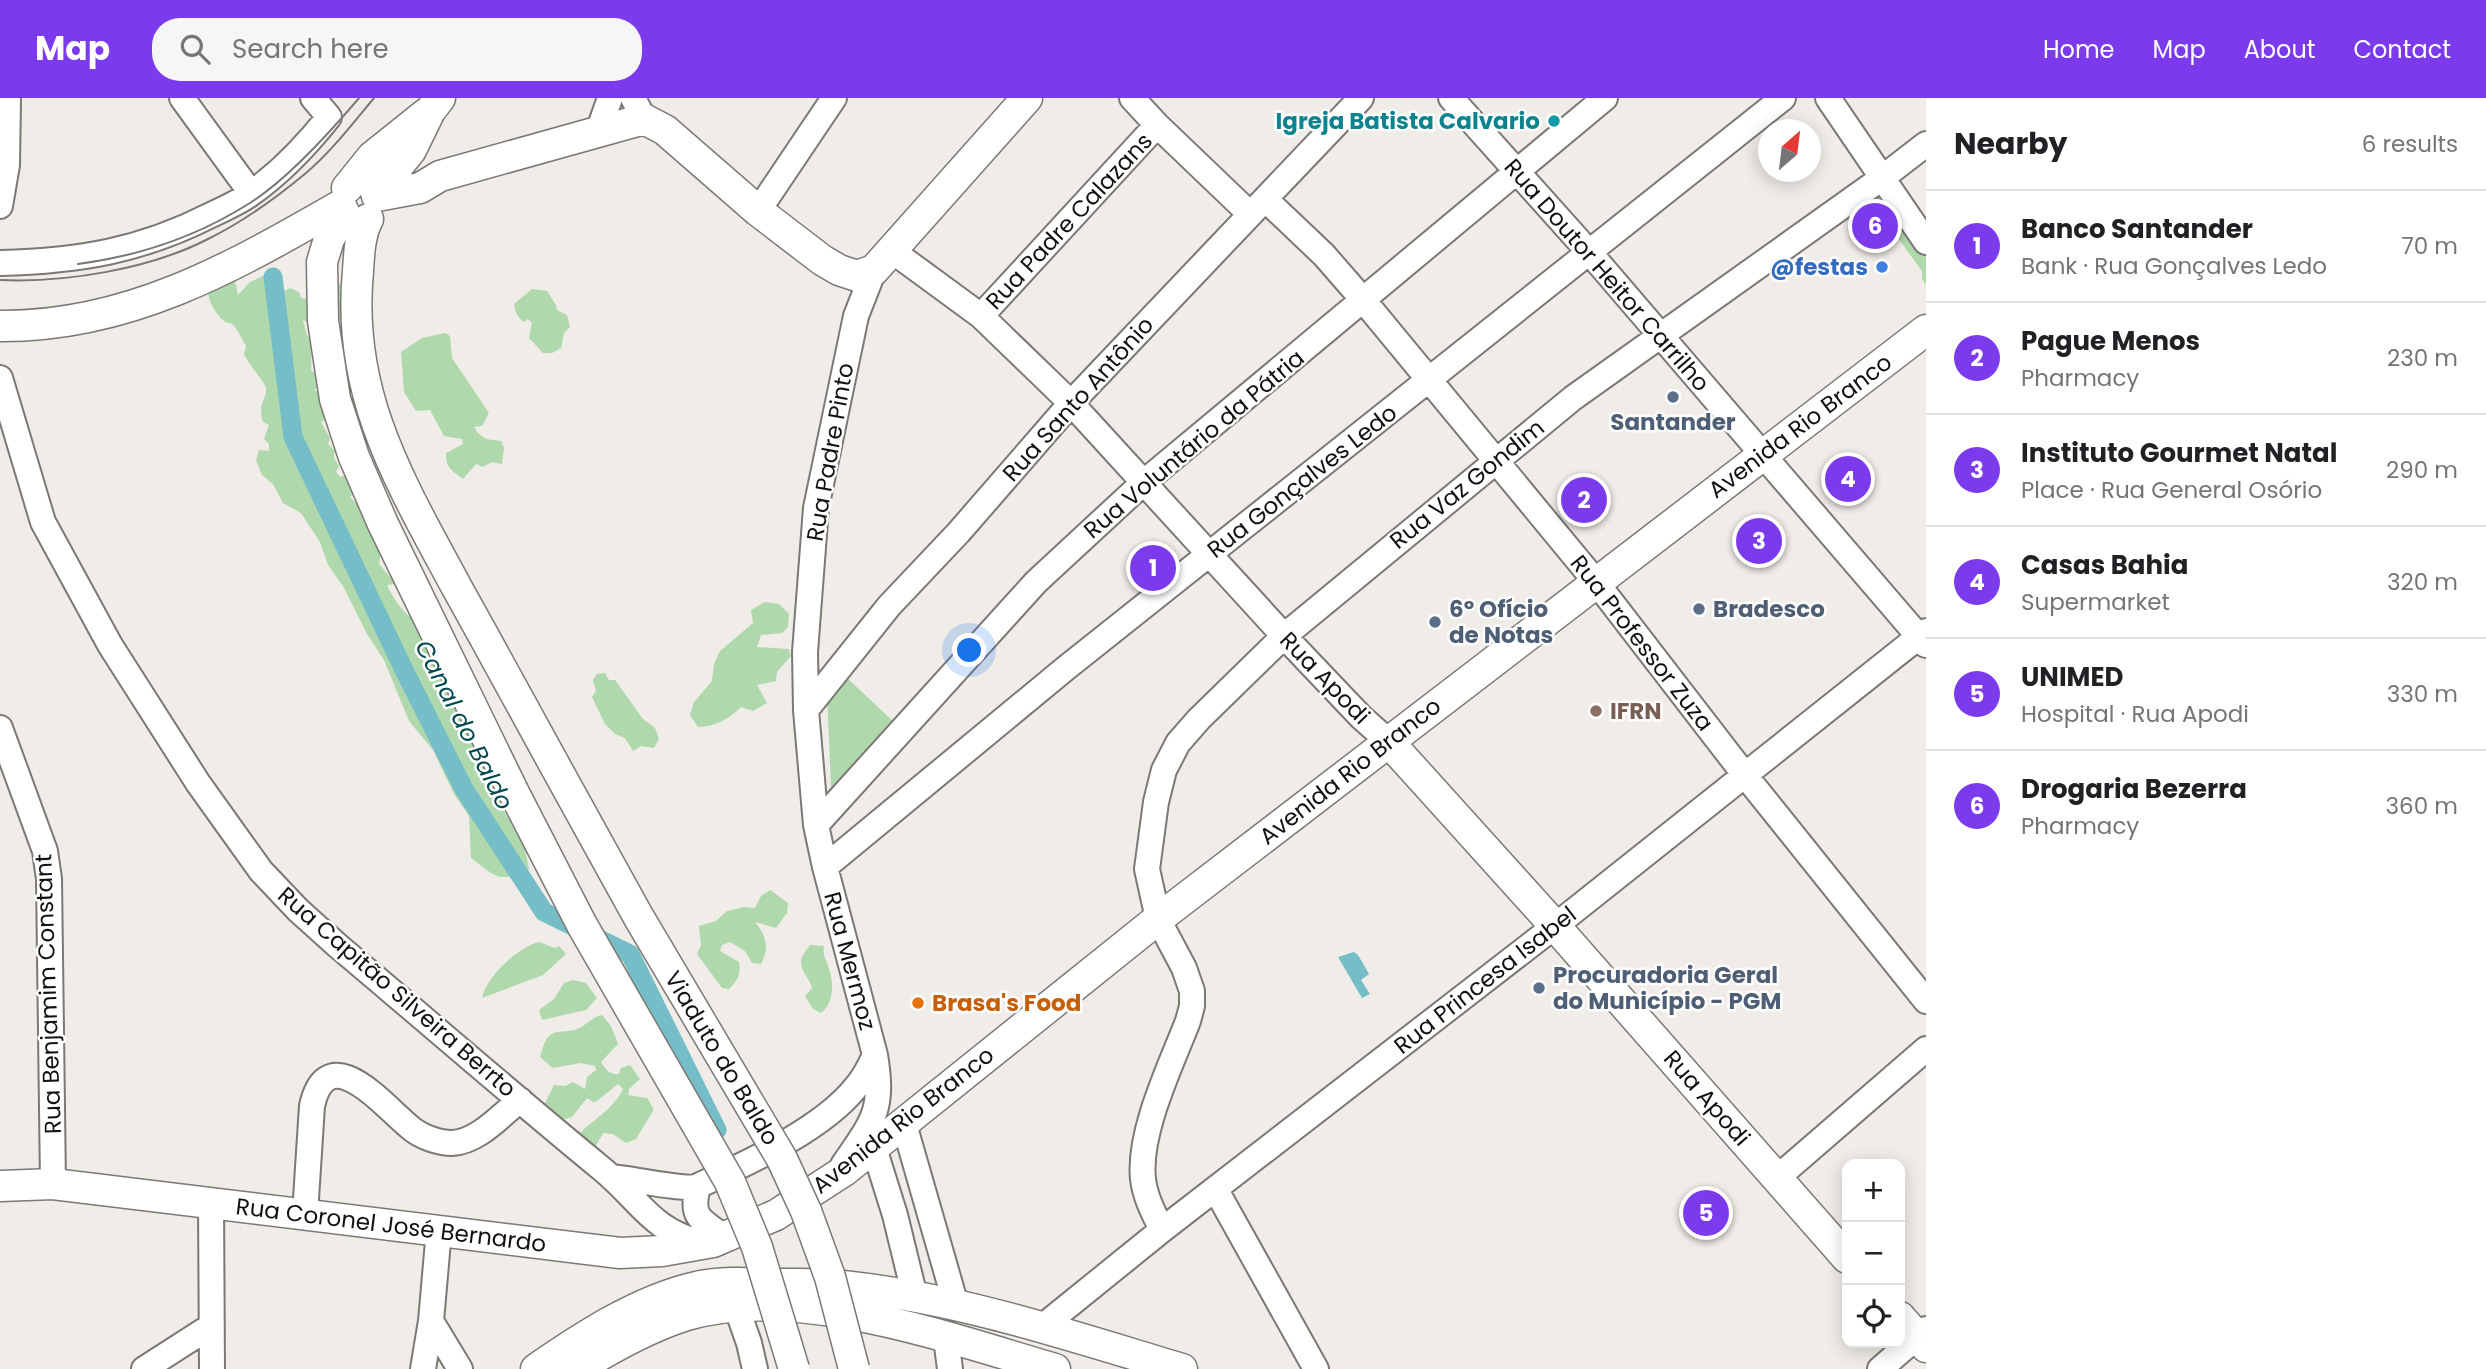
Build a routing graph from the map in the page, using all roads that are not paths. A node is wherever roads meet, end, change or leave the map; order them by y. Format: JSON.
{"nodes":[{"id":1,"x":8,"y":98,"type":"edge"},
{"id":2,"x":182,"y":98,"type":"edge"},
{"id":3,"x":313,"y":98,"type":"edge"},
{"id":4,"x":610,"y":98,"type":"edge"},
{"id":5,"x":834,"y":98,"type":"edge"},
{"id":6,"x":1027,"y":98,"type":"edge"},
{"id":7,"x":1132,"y":98,"type":"edge"},
{"id":8,"x":1361,"y":98,"type":"edge"},
{"id":9,"x":1451,"y":98,"type":"edge"},
{"id":10,"x":1605,"y":98,"type":"edge"},
{"id":11,"x":1783,"y":98,"type":"edge"},
{"id":12,"x":1828,"y":98,"type":"edge"},
{"id":13,"x":435,"y":104,"type":"edge"},
{"id":14,"x":335,"y":108,"type":"edge"},
{"id":15,"x":638,"y":109,"type":"edge"},
{"id":16,"x":1157,"y":125,"type":"junction"},
{"id":17,"x":598,"y":132,"type":"junction"},
{"id":18,"x":1926,"y":144,"type":"edge"},
{"id":19,"x":411,"y":150,"type":"junction"},
{"id":20,"x":1517,"y":172,"type":"junction"},
{"id":21,"x":1882,"y":178,"type":"junction"},
{"id":22,"x":435,"y":179,"type":"junction"},
{"id":23,"x":247,"y":196,"type":"junction"},
{"id":24,"x":359,"y":202,"type":"junction"},
{"id":25,"x":0,"y":206,"type":"edge"},
{"id":26,"x":1258,"y":207,"type":"junction"},
{"id":27,"x":758,"y":211,"type":"junction"},
{"id":28,"x":1926,"y":242,"type":"edge"},
{"id":29,"x":1589,"y":252,"type":"junction"},
{"id":30,"x":883,"y":260,"type":"junction"},
{"id":31,"x":0,"y":263,"type":"edge"},
{"id":32,"x":1364,"y":301,"type":"junction"},
{"id":33,"x":981,"y":316,"type":"junction"},
{"id":34,"x":0,"y":326,"type":"edge"},
{"id":35,"x":1926,"y":330,"type":"edge"},
{"id":36,"x":1661,"y":336,"type":"junction"},
{"id":37,"x":0,"y":378,"type":"edge"},
{"id":38,"x":1429,"y":381,"type":"junction"},
{"id":39,"x":1071,"y":403,"type":"junction"},
{"id":40,"x":1762,"y":454,"type":"junction"},
{"id":41,"x":1496,"y":460,"type":"junction"},
{"id":42,"x":1143,"y":483,"type":"junction"},
{"id":43,"x":1209,"y":554,"type":"junction"},
{"id":44,"x":1596,"y":582,"type":"junction"},
{"id":45,"x":1284,"y":636,"type":"junction"},
{"id":46,"x":1924,"y":637,"type":"edge"},
{"id":47,"x":806,"y":709,"type":"junction"},
{"id":48,"x":0,"y":728,"type":"edge"},
{"id":49,"x":1388,"y":741,"type":"junction"},
{"id":50,"x":1744,"y":774,"type":"junction"},
{"id":51,"x":816,"y":825,"type":"junction"},
{"id":52,"x":825,"y":867,"type":"junction"},
{"id":53,"x":1158,"y":919,"type":"junction"},
{"id":54,"x":1556,"y":926,"type":"junction"},
{"id":55,"x":1926,"y":1001,"type":"edge"},
{"id":56,"x":1926,"y":1049,"type":"edge"},
{"id":57,"x":875,"y":1055,"type":"junction"},
{"id":58,"x":520,"y":1100,"type":"junction"},
{"id":59,"x":904,"y":1124,"type":"junction"},
{"id":60,"x":874,"y":1148,"type":"junction"},
{"id":61,"x":0,"y":1171,"type":"edge"},
{"id":62,"x":611,"y":1177,"type":"junction"},
{"id":63,"x":1777,"y":1178,"type":"junction"},
{"id":64,"x":53,"y":1180,"type":"junction"},
{"id":65,"x":833,"y":1180,"type":"junction"},
{"id":66,"x":0,"y":1186,"type":"edge"},
{"id":67,"x":695,"y":1188,"type":"junction"},
{"id":68,"x":1216,"y":1190,"type":"junction"},
{"id":69,"x":211,"y":1202,"type":"junction"},
{"id":70,"x":928,"y":1208,"type":"junction"},
{"id":71,"x":305,"y":1214,"type":"junction"},
{"id":72,"x":776,"y":1214,"type":"joint"},
{"id":73,"x":895,"y":1215,"type":"junction"},
{"id":74,"x":439,"y":1230,"type":"junction"},
{"id":75,"x":1162,"y":1230,"type":"junction"},
{"id":76,"x":715,"y":1240,"type":"junction"},
{"id":77,"x":1842,"y":1252,"type":"edge"},
{"id":78,"x":736,"y":1295,"type":"junction"},
{"id":79,"x":915,"y":1297,"type":"junction"},
{"id":80,"x":956,"y":1305,"type":"junction"},
{"id":81,"x":431,"y":1321,"type":"junction"},
{"id":82,"x":211,"y":1326,"type":"junction"},
{"id":83,"x":1042,"y":1327,"type":"junction"},
{"id":84,"x":1917,"y":1332,"type":"edge"},
{"id":85,"x":946,"y":1338,"type":"junction"},
{"id":86,"x":144,"y":1369,"type":"edge"},
{"id":87,"x":212,"y":1369,"type":"edge"},
{"id":88,"x":423,"y":1369,"type":"edge"},
{"id":89,"x":460,"y":1369,"type":"edge"},
{"id":90,"x":536,"y":1369,"type":"edge"},
{"id":91,"x":577,"y":1369,"type":"edge"},
{"id":92,"x":755,"y":1369,"type":"edge"},
{"id":93,"x":794,"y":1369,"type":"edge"},
{"id":94,"x":854,"y":1369,"type":"edge"},
{"id":95,"x":950,"y":1369,"type":"edge"},
{"id":96,"x":1055,"y":1369,"type":"edge"},
{"id":97,"x":1182,"y":1369,"type":"edge"},
{"id":98,"x":1316,"y":1369,"type":"edge"},
{"id":99,"x":1880,"y":1369,"type":"edge"}],
"edges":[{"from":1,"to":25,"type":"street"},
{"from":2,"to":23,"type":"street"},
{"from":3,"to":14,"type":"street"},
{"from":4,"to":17,"type":"street"},
{"from":5,"to":27,"type":"street"},
{"from":6,"to":30,"type":"main road","name":"Rua Padre Pinto"},
{"from":7,"to":16,"type":"street","name":"Rua Professor Zuza"},
{"from":8,"to":26,"type":"street","name":"Rua Santo Antônio"},
{"from":9,"to":20,"type":"street","name":"Rua Doutor Heitor Carrilho"},
{"from":10,"to":20,"type":"street","name":"Rua Voluntário da Pátria"},
{"from":11,"to":29,"type":"street","name":"Rua Gonçalves Ledo"},
{"from":12,"to":21,"type":"street"},
{"from":13,"to":19,"type":"main road"},
{"from":13,"to":24,"type":"main road"},
{"from":14,"to":23,"type":"street"},
{"from":15,"to":17,"type":"main road"},
{"from":15,"to":27,"type":"main road"},
{"from":16,"to":26,"type":"street","name":"Rua Professor Zuza"},
{"from":16,"to":33,"type":"street","name":"Rua Padre Calazans"},
{"from":17,"to":22,"type":"main road"},
{"from":18,"to":21,"type":"street","name":"Rua Vaz Gondim"},
{"from":19,"to":22,"type":"main road"},
{"from":19,"to":24,"type":"main road"},
{"from":20,"to":29,"type":"street","name":"Rua Doutor Heitor Carrilho"},
{"from":20,"to":32,"type":"street","name":"Rua Voluntário da Pátria"},
{"from":21,"to":28,"type":"street"},
{"from":21,"to":36,"type":"street","name":"Rua Vaz Gondim"},
{"from":22,"to":24,"type":"main road"},
{"from":23,"to":31,"type":"street"},
{"from":24,"to":34,"type":"main road"},
{"from":24,"to":93,"type":"main road","bridge":true},
{"from":24,"to":94,"type":"main road","name":"Viaduto do Baldo","bridge":true},
{"from":26,"to":32,"type":"street","name":"Rua Professor Zuza"},
{"from":26,"to":39,"type":"street","name":"Rua Santo Antônio"},
{"from":27,"to":30,"type":"main road"},
{"from":29,"to":36,"type":"street","name":"Rua Doutor Heitor Carrilho"},
{"from":29,"to":38,"type":"street","name":"Rua Gonçalves Ledo"},
{"from":30,"to":33,"type":"street","name":"Rua Apodi"},
{"from":30,"to":47,"type":"street","name":"Rua Padre Pinto"},
{"from":32,"to":38,"type":"street","name":"Rua Professor Zuza"},
{"from":32,"to":42,"type":"street","name":"Rua Voluntário da Pátria"},
{"from":33,"to":39,"type":"street","name":"Rua Apodi"},
{"from":35,"to":40,"type":"main road","name":"Avenida Rio Branco"},
{"from":36,"to":40,"type":"street","name":"Rua Doutor Heitor Carrilho"},
{"from":36,"to":41,"type":"street","name":"Rua Vaz Gondim"},
{"from":37,"to":58,"type":"street","name":"Rua Capitão Silveira Berrto"},
{"from":38,"to":41,"type":"street","name":"Rua Professor Zuza"},
{"from":38,"to":43,"type":"street","name":"Rua Gonçalves Ledo"},
{"from":39,"to":42,"type":"street","name":"Rua Apodi"},
{"from":39,"to":47,"type":"street","name":"Rua Santo Antônio"},
{"from":40,"to":44,"type":"main road","name":"Avenida Rio Branco"},
{"from":40,"to":46,"type":"street","name":"Rua Doutor Heitor Carrilho"},
{"from":41,"to":44,"type":"street","name":"Rua Professor Zuza"},
{"from":41,"to":45,"type":"street","name":"Rua Vaz Gondim"},
{"from":42,"to":43,"type":"street","name":"Rua Apodi"},
{"from":42,"to":51,"type":"street","name":"Rua Voluntário da Pátria"},
{"from":43,"to":45,"type":"street","name":"Rua Apodi"},
{"from":43,"to":52,"type":"street","name":"Rua Gonçalves Ledo"},
{"from":44,"to":49,"type":"main road","name":"Avenida Rio Branco"},
{"from":44,"to":50,"type":"street","name":"Rua Professor Zuza"},
{"from":45,"to":49,"type":"street","name":"Rua Apodi"},
{"from":45,"to":53,"type":"street","name":"Rua Vaz Gondim"},
{"from":46,"to":50,"type":"street","name":"Rua Princesa Isabel"},
{"from":47,"to":51,"type":"street","name":"Rua Padre Pinto"},
{"from":48,"to":64,"type":"street","name":"Rua Benjamim Constant"},
{"from":49,"to":53,"type":"main road","name":"Avenida Rio Branco"},
{"from":49,"to":54,"type":"main road","name":"Rua Apodi"},
{"from":50,"to":54,"type":"street","name":"Rua Princesa Isabel"},
{"from":50,"to":55,"type":"street","name":"Rua Professor Zuza"},
{"from":51,"to":52,"type":"street","name":"Rua Padre Pinto"},
{"from":52,"to":57,"type":"street","name":"Rua Mermoz"},
{"from":53,"to":59,"type":"main road","name":"Avenida Rio Branco"},
{"from":53,"to":75,"type":"street","name":"Rua Vaz Gondim"},
{"from":54,"to":63,"type":"main road","name":"Rua Apodi"},
{"from":54,"to":68,"type":"street","name":"Rua Princesa Isabel"},
{"from":56,"to":63,"type":"street"},
{"from":57,"to":65,"type":"street","name":"Rua Mermoz"},
{"from":57,"to":67,"type":"street","name":"Rua Mermoz"},
{"from":58,"to":62,"type":"street","name":"Rua Capitão Silveira Berrto"},
{"from":58,"to":71,"type":"street"},
{"from":59,"to":60,"type":"main road","name":"Avenida Rio Branco"},
{"from":59,"to":70,"type":"street"},
{"from":60,"to":65,"type":"main road","name":"Avenida Rio Branco"},
{"from":60,"to":73,"type":"street"},
{"from":61,"to":64,"type":"street"},
{"from":62,"to":67,"type":"street"},
{"from":62,"to":76,"type":"street","name":"Rua Capitão Silveira Berrto"},
{"from":63,"to":77,"type":"main road","name":"Rua Apodi"},
{"from":64,"to":66,"type":"main road","name":"Rua Coronel José Bernardo"},
{"from":64,"to":69,"type":"main road","name":"Rua Coronel José Bernardo"},
{"from":65,"to":72,"type":"main road","name":"Avenida Rio Branco"},
{"from":67,"to":76,"type":"street"},
{"from":68,"to":75,"type":"street","name":"Rua Princesa Isabel"},
{"from":68,"to":98,"type":"street"},
{"from":69,"to":71,"type":"main road","name":"Rua Coronel José Bernardo"},
{"from":69,"to":82,"type":"street"},
{"from":70,"to":73,"type":"street"},
{"from":70,"to":80,"type":"street"},
{"from":71,"to":74,"type":"main road","name":"Rua Coronel José Bernardo"},
{"from":72,"to":76,"type":"main road","name":"Rua Coronel José Bernardo"},
{"from":73,"to":79,"type":"street"},
{"from":74,"to":76,"type":"main road","name":"Rua Coronel José Bernardo"},
{"from":74,"to":81,"type":"street"},
{"from":75,"to":83,"type":"street","name":"Rua Princesa Isabel"},
{"from":78,"to":79,"type":"main road"},
{"from":78,"to":85,"type":"main road"},
{"from":78,"to":90,"type":"main road"},
{"from":78,"to":91,"type":"main road"},
{"from":78,"to":92,"type":"street"},
{"from":79,"to":80,"type":"main road"},
{"from":80,"to":83,"type":"main road"},
{"from":81,"to":88,"type":"street"},
{"from":81,"to":89,"type":"street"},
{"from":82,"to":86,"type":"street"},
{"from":82,"to":87,"type":"street"},
{"from":83,"to":97,"type":"main road"},
{"from":84,"to":99,"type":"street"},
{"from":85,"to":95,"type":"street"},
{"from":85,"to":96,"type":"main road"}]}
